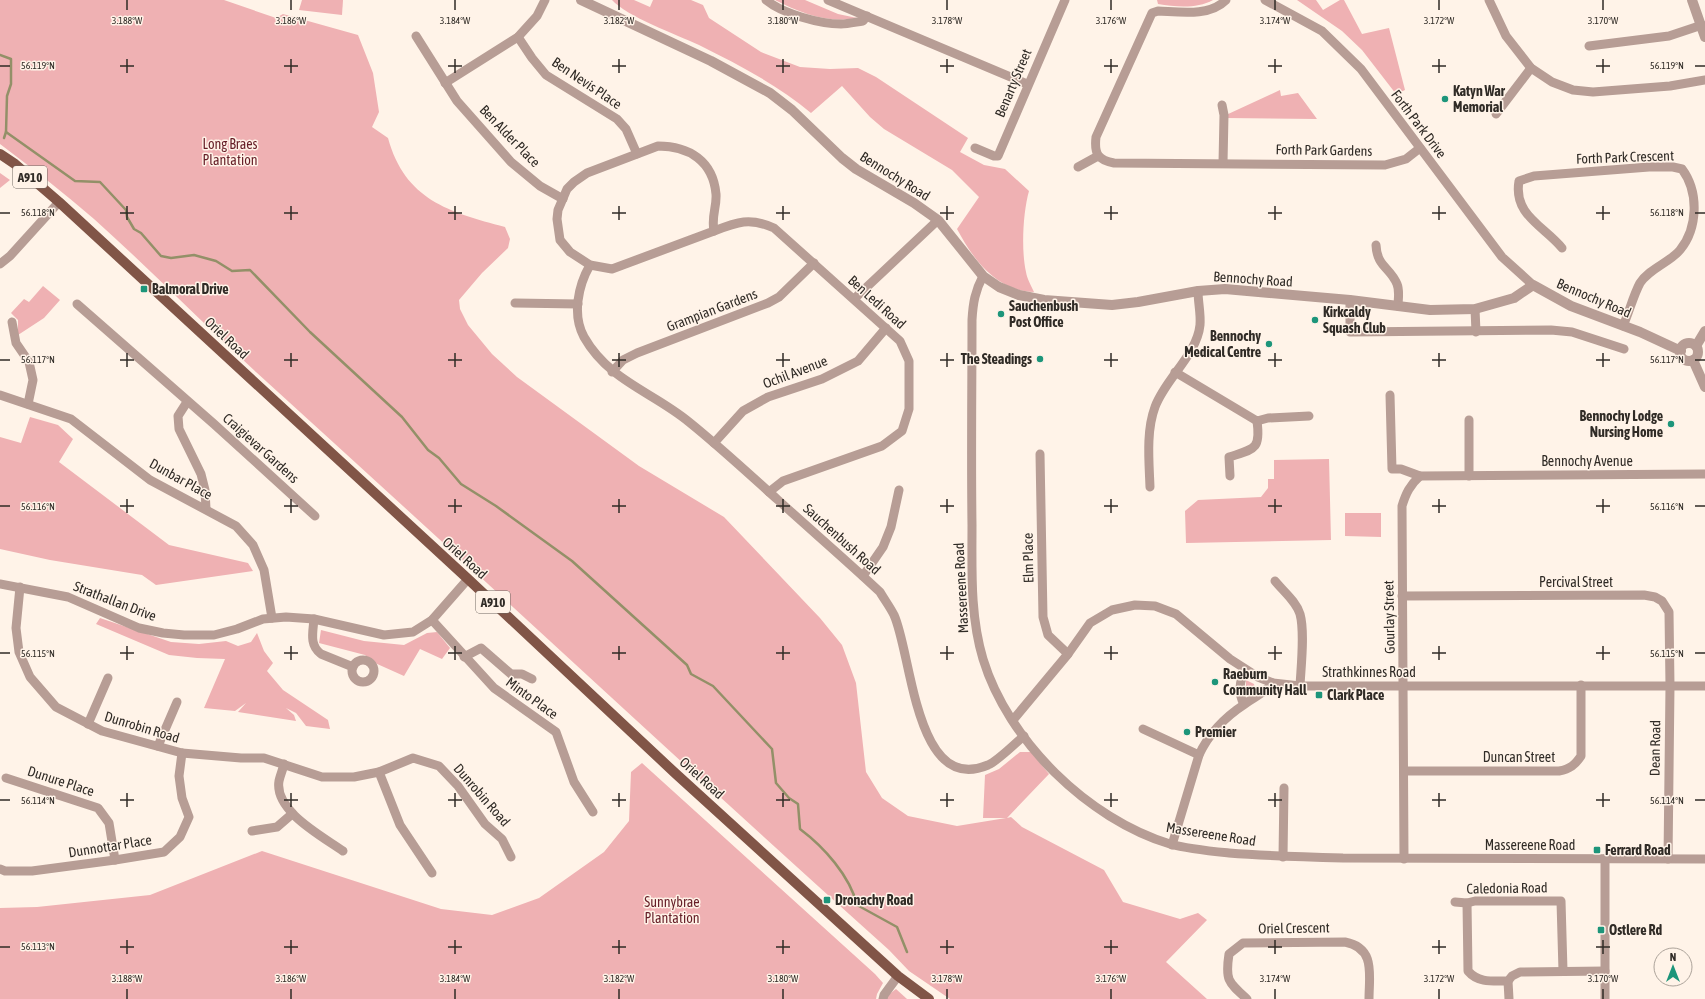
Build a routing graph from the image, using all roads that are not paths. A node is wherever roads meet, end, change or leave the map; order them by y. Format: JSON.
{"nodes":[{"id":1,"x":545,"y":0,"type":"edge"},
{"id":2,"x":581,"y":0,"type":"edge"},
{"id":3,"x":766,"y":0,"type":"edge"},
{"id":4,"x":828,"y":0,"type":"edge"},
{"id":5,"x":1065,"y":0,"type":"edge"},
{"id":6,"x":1226,"y":0,"type":"edge"},
{"id":7,"x":1265,"y":0,"type":"edge"},
{"id":8,"x":1489,"y":0,"type":"edge"},
{"id":9,"x":1692,"y":0,"type":"edge"},
{"id":10,"x":1276,"y":2,"type":"edge"},
{"id":11,"x":595,"y":3,"type":"edge"},
{"id":12,"x":868,"y":16,"type":"junction"},
{"id":13,"x":1702,"y":25,"type":"junction"},
{"id":14,"x":416,"y":36,"type":"dead end"},
{"id":15,"x":1705,"y":36,"type":"edge"},
{"id":16,"x":518,"y":37,"type":"junction"},
{"id":17,"x":1589,"y":46,"type":"dead end"},
{"id":18,"x":1531,"y":68,"type":"junction"},
{"id":19,"x":1705,"y":80,"type":"edge"},
{"id":20,"x":445,"y":83,"type":"junction"},
{"id":21,"x":1028,"y":84,"type":"junction"},
{"id":22,"x":1222,"y":105,"type":"dead end"},
{"id":23,"x":1496,"y":114,"type":"dead end"},
{"id":24,"x":975,"y":148,"type":"dead end"},
{"id":25,"x":1420,"y":148,"type":"junction"},
{"id":26,"x":0,"y":154,"type":"edge"},
{"id":27,"x":637,"y":154,"type":"junction"},
{"id":28,"x":1098,"y":156,"type":"junction"},
{"id":29,"x":1223,"y":163,"type":"junction"},
{"id":30,"x":1078,"y":167,"type":"dead end"},
{"id":31,"x":563,"y":199,"type":"junction"},
{"id":32,"x":59,"y":202,"type":"junction"},
{"id":33,"x":938,"y":220,"type":"junction"},
{"id":34,"x":714,"y":231,"type":"junction"},
{"id":35,"x":1376,"y":245,"type":"dead end"},
{"id":36,"x":1562,"y":248,"type":"dead end"},
{"id":37,"x":814,"y":263,"type":"junction"},
{"id":38,"x":0,"y":264,"type":"edge"},
{"id":39,"x":590,"y":265,"type":"junction"},
{"id":40,"x":983,"y":276,"type":"junction"},
{"id":41,"x":1533,"y":285,"type":"junction"},
{"id":42,"x":1198,"y":291,"type":"junction"},
{"id":43,"x":854,"y":299,"type":"junction"},
{"id":44,"x":1350,"y":300,"type":"junction"},
{"id":45,"x":515,"y":303,"type":"dead end"},
{"id":46,"x":77,"y":304,"type":"dead end"},
{"id":47,"x":578,"y":304,"type":"junction"},
{"id":48,"x":1398,"y":306,"type":"junction"},
{"id":49,"x":1475,"y":309,"type":"junction"},
{"id":50,"x":12,"y":322,"type":"dead end"},
{"id":51,"x":1623,"y":326,"type":"junction"},
{"id":52,"x":886,"y":328,"type":"junction"},
{"id":53,"x":1705,"y":331,"type":"edge"},
{"id":54,"x":1476,"y":332,"type":"junction"},
{"id":55,"x":1696,"y":346,"type":"junction"},
{"id":56,"x":1624,"y":349,"type":"dead end"},
{"id":57,"x":1681,"y":351,"type":"junction"},
{"id":58,"x":1693,"y":360,"type":"junction"},
{"id":59,"x":612,"y":372,"type":"junction"},
{"id":60,"x":1175,"y":372,"type":"junction"},
{"id":61,"x":1705,"y":387,"type":"edge"},
{"id":62,"x":0,"y":395,"type":"edge"},
{"id":63,"x":1390,"y":396,"type":"dead end"},
{"id":64,"x":187,"y":402,"type":"junction"},
{"id":65,"x":28,"y":404,"type":"junction"},
{"id":66,"x":1309,"y":416,"type":"dead end"},
{"id":67,"x":1469,"y":420,"type":"dead end"},
{"id":68,"x":1257,"y":421,"type":"junction"},
{"id":69,"x":714,"y":443,"type":"junction"},
{"id":70,"x":1040,"y":454,"type":"dead end"},
{"id":71,"x":1705,"y":474,"type":"edge"},
{"id":72,"x":1230,"y":476,"type":"dead end"},
{"id":73,"x":1420,"y":476,"type":"junction"},
{"id":74,"x":1469,"y":476,"type":"junction"},
{"id":75,"x":1150,"y":486,"type":"dead end"},
{"id":76,"x":899,"y":490,"type":"dead end"},
{"id":77,"x":769,"y":492,"type":"junction"},
{"id":78,"x":206,"y":509,"type":"junction"},
{"id":79,"x":315,"y":516,"type":"dead end"},
{"id":80,"x":863,"y":576,"type":"junction"},
{"id":81,"x":468,"y":579,"type":"junction"},
{"id":82,"x":1275,"y":581,"type":"dead end"},
{"id":83,"x":0,"y":584,"type":"edge"},
{"id":84,"x":20,"y":587,"type":"junction"},
{"id":85,"x":1402,"y":596,"type":"junction"},
{"id":86,"x":272,"y":618,"type":"junction"},
{"id":87,"x":314,"y":619,"type":"junction"},
{"id":88,"x":432,"y":620,"type":"junction"},
{"id":89,"x":1068,"y":654,"type":"junction"},
{"id":90,"x":464,"y":657,"type":"junction"},
{"id":91,"x":353,"y":667,"type":"dead end"},
{"id":92,"x":1246,"y":670,"type":"junction"},
{"id":93,"x":108,"y":678,"type":"dead end"},
{"id":94,"x":532,"y":679,"type":"dead end"},
{"id":95,"x":1273,"y":683,"type":"junction"},
{"id":96,"x":1581,"y":685,"type":"junction"},
{"id":97,"x":1300,"y":686,"type":"junction"},
{"id":98,"x":1404,"y":686,"type":"junction"},
{"id":99,"x":1670,"y":686,"type":"junction"},
{"id":100,"x":1705,"y":686,"type":"edge"},
{"id":101,"x":177,"y":702,"type":"dead end"},
{"id":102,"x":1244,"y":704,"type":"junction"},
{"id":103,"x":1013,"y":720,"type":"junction"},
{"id":104,"x":88,"y":724,"type":"junction"},
{"id":105,"x":1143,"y":729,"type":"dead end"},
{"id":106,"x":1024,"y":736,"type":"junction"},
{"id":107,"x":158,"y":746,"type":"junction"},
{"id":108,"x":182,"y":753,"type":"junction"},
{"id":109,"x":1199,"y":754,"type":"junction"},
{"id":110,"x":284,"y":764,"type":"junction"},
{"id":111,"x":1404,"y":771,"type":"junction"},
{"id":112,"x":379,"y":772,"type":"junction"},
{"id":113,"x":6,"y":778,"type":"dead end"},
{"id":114,"x":1284,"y":788,"type":"dead end"},
{"id":115,"x":594,"y":812,"type":"dead end"},
{"id":116,"x":292,"y":814,"type":"junction"},
{"id":117,"x":252,"y":831,"type":"dead end"},
{"id":118,"x":1172,"y":844,"type":"junction"},
{"id":119,"x":343,"y":851,"type":"dead end"},
{"id":120,"x":511,"y":857,"type":"dead end"},
{"id":121,"x":1283,"y":857,"type":"junction"},
{"id":122,"x":1404,"y":859,"type":"junction"},
{"id":123,"x":1605,"y":859,"type":"junction"},
{"id":124,"x":1668,"y":859,"type":"junction"},
{"id":125,"x":1705,"y":859,"type":"edge"},
{"id":126,"x":115,"y":860,"type":"junction"},
{"id":127,"x":0,"y":869,"type":"edge"},
{"id":128,"x":432,"y":874,"type":"dead end"},
{"id":129,"x":1455,"y":902,"type":"dead end"},
{"id":130,"x":1467,"y":903,"type":"junction"},
{"id":131,"x":1563,"y":971,"type":"junction"},
{"id":132,"x":1605,"y":971,"type":"junction"},
{"id":133,"x":898,"y":976,"type":"junction"},
{"id":134,"x":1508,"y":981,"type":"junction"},
{"id":135,"x":883,"y":999,"type":"edge"},
{"id":136,"x":929,"y":999,"type":"edge"},
{"id":137,"x":1247,"y":999,"type":"edge"},
{"id":138,"x":1369,"y":999,"type":"edge"},
{"id":139,"x":1509,"y":999,"type":"edge"},
{"id":140,"x":1605,"y":999,"type":"edge"}],
"edges":[{"from":1,"to":16,"type":"street"},
{"from":2,"to":11,"type":"street","name":"Bennochy Road"},
{"from":3,"to":12,"type":"street"},
{"from":4,"to":12,"type":"street"},
{"from":5,"to":21,"type":"street","name":"Benarty Street"},
{"from":6,"to":28,"type":"street"},
{"from":7,"to":10,"type":"street","name":"Forth Park Drive"},
{"from":8,"to":18,"type":"street"},
{"from":9,"to":13,"type":"street"},
{"from":10,"to":25,"type":"street","name":"Forth Park Drive"},
{"from":11,"to":33,"type":"street","name":"Bennochy Road"},
{"from":12,"to":21,"type":"street"},
{"from":13,"to":15,"type":"street"},
{"from":13,"to":17,"type":"street"},
{"from":14,"to":20,"type":"street","name":"Ben Alder Place"},
{"from":16,"to":20,"type":"street"},
{"from":16,"to":27,"type":"street","name":"Ben Nevis Place"},
{"from":18,"to":19,"type":"street"},
{"from":18,"to":23,"type":"street"},
{"from":20,"to":31,"type":"street","name":"Ben Alder Place"},
{"from":21,"to":24,"type":"street","name":"Benarty Street"},
{"from":22,"to":29,"type":"street"},
{"from":25,"to":29,"type":"street","name":"Forth Park Gardens"},
{"from":25,"to":41,"type":"street","name":"Forth Park Drive"},
{"from":26,"to":32,"type":"main road","name":"Oriel Road","number":"A910"},
{"from":27,"to":31,"type":"street"},
{"from":27,"to":34,"type":"street"},
{"from":28,"to":29,"type":"street","name":"Forth Park Gardens"},
{"from":28,"to":30,"type":"street"},
{"from":31,"to":39,"type":"street"},
{"from":32,"to":38,"type":"street"},
{"from":32,"to":81,"type":"main road","name":"Oriel Road","number":"A910"},
{"from":33,"to":40,"type":"street","name":"Bennochy Road"},
{"from":33,"to":43,"type":"street"},
{"from":34,"to":37,"type":"street","name":"Ben Ledi Road"},
{"from":34,"to":39,"type":"street"},
{"from":35,"to":48,"type":"street"},
{"from":36,"to":51,"type":"street","name":"Forth Park Crescent"},
{"from":37,"to":43,"type":"street","name":"Ben Ledi Road"},
{"from":37,"to":59,"type":"street","name":"Grampian Gardens"},
{"from":39,"to":47,"type":"street","name":"Sauchenbush Road"},
{"from":40,"to":42,"type":"street","name":"Bennochy Road"},
{"from":40,"to":103,"type":"street","name":"Massereene Road"},
{"from":41,"to":49,"type":"street","name":"Bennochy Road"},
{"from":41,"to":51,"type":"street","name":"Bennochy Road"},
{"from":42,"to":44,"type":"street","name":"Bennochy Road"},
{"from":42,"to":60,"type":"street"},
{"from":43,"to":52,"type":"street","name":"Ben Ledi Road"},
{"from":44,"to":48,"type":"street","name":"Bennochy Road"},
{"from":44,"to":54,"type":"street"},
{"from":45,"to":47,"type":"street"},
{"from":46,"to":64,"type":"street","name":"Craigievar Gardens"},
{"from":47,"to":59,"type":"street","name":"Sauchenbush Road"},
{"from":48,"to":49,"type":"street","name":"Bennochy Road"},
{"from":49,"to":54,"type":"street"},
{"from":50,"to":65,"type":"street"},
{"from":51,"to":57,"type":"street","name":"Bennochy Road"},
{"from":52,"to":69,"type":"street","name":"Ochil Avenue"},
{"from":52,"to":77,"type":"street","name":"Ben Ledi Road"},
{"from":53,"to":55,"type":"street"},
{"from":54,"to":56,"type":"street"},
{"from":55,"to":57,"type":"street"},
{"from":55,"to":58,"type":"street"},
{"from":57,"to":58,"type":"street"},
{"from":58,"to":61,"type":"street"},
{"from":59,"to":69,"type":"street","name":"Sauchenbush Road"},
{"from":60,"to":68,"type":"street"},
{"from":60,"to":75,"type":"street"},
{"from":62,"to":65,"type":"street","name":"Dunbar Place"},
{"from":63,"to":73,"type":"street","name":"Bennochy Avenue"},
{"from":64,"to":78,"type":"street"},
{"from":64,"to":79,"type":"street","name":"Craigievar Gardens"},
{"from":65,"to":78,"type":"street","name":"Dunbar Place"},
{"from":66,"to":68,"type":"street"},
{"from":67,"to":74,"type":"street"},
{"from":68,"to":72,"type":"street"},
{"from":69,"to":77,"type":"street","name":"Sauchenbush Road"},
{"from":70,"to":89,"type":"street","name":"Elm Place"},
{"from":71,"to":74,"type":"street","name":"Bennochy Avenue"},
{"from":73,"to":74,"type":"street","name":"Bennochy Avenue"},
{"from":73,"to":85,"type":"street","name":"Gourlay Street"},
{"from":76,"to":80,"type":"street"},
{"from":77,"to":80,"type":"street","name":"Sauchenbush Road"},
{"from":78,"to":86,"type":"street","name":"Dunbar Place"},
{"from":80,"to":106,"type":"street","name":"Sauchenbush Road"},
{"from":81,"to":88,"type":"street","name":"Strathallan Drive"},
{"from":81,"to":133,"type":"main road","name":"Oriel Road","number":"A910"},
{"from":82,"to":97,"type":"street"},
{"from":83,"to":84,"type":"street","name":"Strathallan Drive"},
{"from":84,"to":86,"type":"street","name":"Strathallan Drive"},
{"from":84,"to":104,"type":"street","name":"Dunrobin Road"},
{"from":85,"to":98,"type":"street","name":"Gourlay Street"},
{"from":85,"to":99,"type":"street","name":"Percival Street"},
{"from":86,"to":87,"type":"street","name":"Strathallan Drive"},
{"from":87,"to":88,"type":"street","name":"Strathallan Drive"},
{"from":87,"to":91,"type":"street"},
{"from":88,"to":90,"type":"street","name":"Minto Place"},
{"from":89,"to":92,"type":"street","name":"Strathkinnes Road"},
{"from":89,"to":103,"type":"street","name":"Strathkinnes Road"},
{"from":90,"to":94,"type":"street","name":"Minto Place"},
{"from":90,"to":115,"type":"street","name":"Minto Place"},
{"from":92,"to":95,"type":"street","name":"Strathkinnes Road"},
{"from":92,"to":102,"type":"street"},
{"from":93,"to":104,"type":"street"},
{"from":95,"to":97,"type":"street","name":"Strathkinnes Road"},
{"from":95,"to":102,"type":"street"},
{"from":96,"to":98,"type":"street","name":"Strathkinnes Road"},
{"from":96,"to":99,"type":"street","name":"Strathkinnes Road"},
{"from":96,"to":111,"type":"street","name":"Duncan Street"},
{"from":97,"to":98,"type":"street","name":"Strathkinnes Road"},
{"from":98,"to":111,"type":"street","name":"Gourlay Street"},
{"from":99,"to":100,"type":"street","name":"Strathkinnes Road"},
{"from":99,"to":124,"type":"street","name":"Dean Road"},
{"from":101,"to":107,"type":"street"},
{"from":102,"to":109,"type":"street"},
{"from":103,"to":106,"type":"street","name":"Massereene Road"},
{"from":104,"to":107,"type":"street","name":"Dunrobin Road"},
{"from":105,"to":109,"type":"street"},
{"from":106,"to":118,"type":"street","name":"Massereene Road"},
{"from":107,"to":108,"type":"street","name":"Dunrobin Road"},
{"from":108,"to":110,"type":"street","name":"Dunrobin Road"},
{"from":108,"to":126,"type":"street","name":"Dunnottar Place"},
{"from":109,"to":118,"type":"street"},
{"from":110,"to":112,"type":"street","name":"Dunrobin Road"},
{"from":110,"to":116,"type":"street"},
{"from":111,"to":122,"type":"street","name":"Gourlay Street"},
{"from":112,"to":120,"type":"street","name":"Dunrobin Road"},
{"from":112,"to":128,"type":"street"},
{"from":113,"to":126,"type":"street","name":"Dunure Place"},
{"from":114,"to":121,"type":"street"},
{"from":116,"to":117,"type":"street"},
{"from":116,"to":119,"type":"street"},
{"from":118,"to":121,"type":"street","name":"Massereene Road"},
{"from":121,"to":122,"type":"street","name":"Massereene Road"},
{"from":122,"to":123,"type":"street","name":"Massereene Road"},
{"from":123,"to":124,"type":"street","name":"Massereene Road"},
{"from":123,"to":132,"type":"street"},
{"from":124,"to":125,"type":"street","name":"Massereene Road"},
{"from":126,"to":127,"type":"street","name":"Dunnottar Place"},
{"from":129,"to":130,"type":"street","name":"Caledonia Road"},
{"from":130,"to":131,"type":"street","name":"Caledonia Road"},
{"from":130,"to":134,"type":"street"},
{"from":131,"to":132,"type":"street"},
{"from":131,"to":134,"type":"street"},
{"from":132,"to":140,"type":"street"},
{"from":133,"to":135,"type":"street"},
{"from":133,"to":136,"type":"main road","name":"Oriel Road","number":"A910"},
{"from":134,"to":139,"type":"street"},
{"from":137,"to":138,"type":"street","name":"Oriel Crescent"}]}
